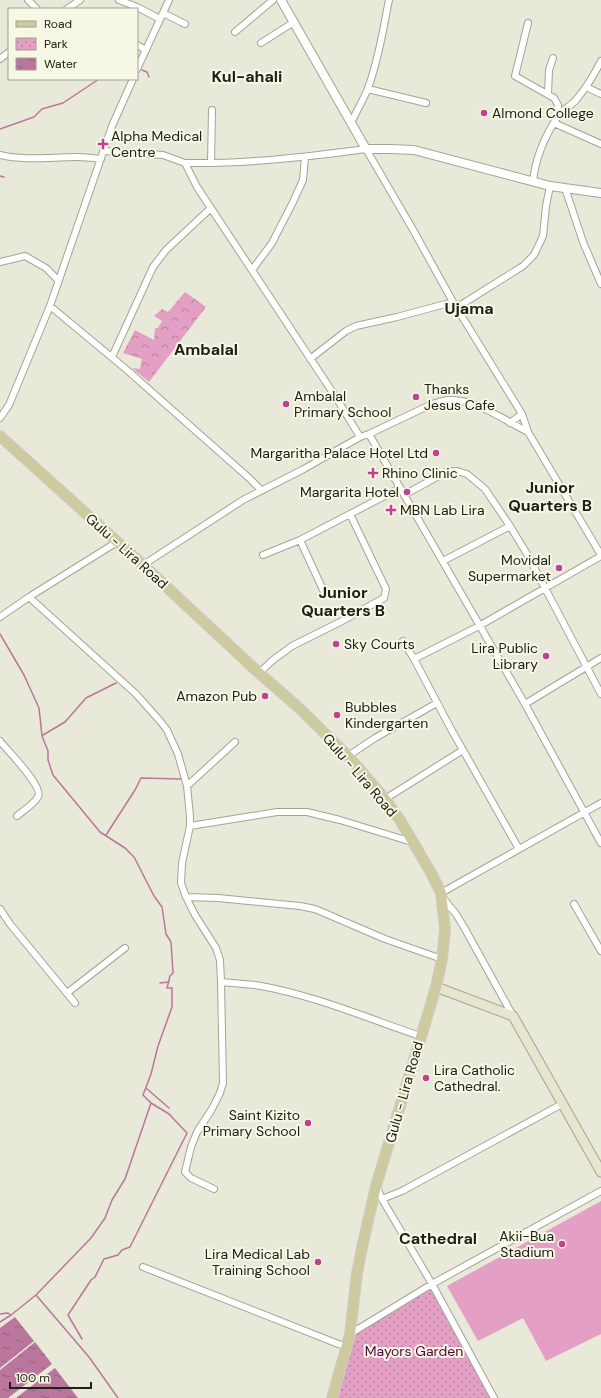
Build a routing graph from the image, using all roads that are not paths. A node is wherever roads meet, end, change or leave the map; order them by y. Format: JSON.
{"nodes":[{"id":1,"x":28,"y":0,"type":"edge"},
{"id":2,"x":80,"y":0,"type":"edge"},
{"id":3,"x":120,"y":0,"type":"edge"},
{"id":4,"x":169,"y":0,"type":"edge"},
{"id":5,"x":273,"y":0,"type":"edge"},
{"id":6,"x":281,"y":0,"type":"edge"},
{"id":7,"x":389,"y":0,"type":"edge"},
{"id":8,"x":36,"y":8,"type":"edge"},
{"id":9,"x":68,"y":8,"type":"edge"},
{"id":10,"x":162,"y":16,"type":"junction"},
{"id":11,"x":294,"y":22,"type":"junction"},
{"id":12,"x":528,"y":23,"type":"dead end"},
{"id":13,"x":185,"y":24,"type":"dead end"},
{"id":14,"x":235,"y":32,"type":"dead end"},
{"id":15,"x":261,"y":43,"type":"dead end"},
{"id":16,"x":138,"y":46,"type":"edge"},
{"id":17,"x":146,"y":50,"type":"junction"},
{"id":18,"x":8,"y":53,"type":"edge"},
{"id":19,"x":553,"y":58,"type":"dead end"},
{"id":20,"x":0,"y":59,"type":"edge"},
{"id":21,"x":601,"y":61,"type":"edge"},
{"id":22,"x":138,"y":67,"type":"edge"},
{"id":23,"x":133,"y":80,"type":"edge"},
{"id":24,"x":586,"y":87,"type":"junction"},
{"id":25,"x":368,"y":89,"type":"junction"},
{"id":26,"x":548,"y":94,"type":"junction"},
{"id":27,"x":601,"y":94,"type":"edge"},
{"id":28,"x":426,"y":103,"type":"dead end"},
{"id":29,"x":212,"y":110,"type":"dead end"},
{"id":30,"x":558,"y":115,"type":"junction"},
{"id":31,"x":352,"y":121,"type":"junction"},
{"id":32,"x":554,"y":123,"type":"junction"},
{"id":33,"x":601,"y":144,"type":"edge"},
{"id":34,"x":366,"y":149,"type":"junction"},
{"id":35,"x":104,"y":151,"type":"junction"},
{"id":36,"x":0,"y":155,"type":"edge"},
{"id":37,"x":305,"y":157,"type":"junction"},
{"id":38,"x":101,"y":159,"type":"junction"},
{"id":39,"x":185,"y":163,"type":"junction"},
{"id":40,"x":211,"y":163,"type":"junction"},
{"id":41,"x":533,"y":182,"type":"junction"},
{"id":42,"x":550,"y":186,"type":"junction"},
{"id":43,"x":565,"y":188,"type":"junction"},
{"id":44,"x":601,"y":193,"type":"edge"},
{"id":45,"x":211,"y":208,"type":"junction"},
{"id":46,"x":0,"y":262,"type":"edge"},
{"id":47,"x":252,"y":270,"type":"junction"},
{"id":48,"x":58,"y":280,"type":"junction"},
{"id":49,"x":601,"y":284,"type":"edge"},
{"id":50,"x":455,"y":305,"type":"junction"},
{"id":51,"x":50,"y":306,"type":"junction"},
{"id":52,"x":112,"y":357,"type":"junction"},
{"id":53,"x":310,"y":359,"type":"junction"},
{"id":54,"x":522,"y":414,"type":"junction"},
{"id":55,"x":0,"y":418,"type":"edge"},
{"id":56,"x":510,"y":423,"type":"junction"},
{"id":57,"x":528,"y":432,"type":"junction"},
{"id":58,"x":369,"y":434,"type":"junction"},
{"id":59,"x":0,"y":436,"type":"edge"},
{"id":60,"x":360,"y":437,"type":"junction"},
{"id":61,"x":400,"y":488,"type":"junction"},
{"id":62,"x":261,"y":490,"type":"junction"},
{"id":63,"x":404,"y":495,"type":"junction"},
{"id":64,"x":350,"y":514,"type":"junction"},
{"id":65,"x":510,"y":526,"type":"junction"},
{"id":66,"x":300,"y":540,"type":"junction"},
{"id":67,"x":117,"y":542,"type":"junction"},
{"id":68,"x":263,"y":555,"type":"dead end"},
{"id":69,"x":601,"y":556,"type":"edge"},
{"id":70,"x":443,"y":561,"type":"junction"},
{"id":71,"x":143,"y":565,"type":"junction"},
{"id":72,"x":545,"y":588,"type":"junction"},
{"id":73,"x":324,"y":592,"type":"dead end"},
{"id":74,"x":29,"y":597,"type":"junction"},
{"id":75,"x":0,"y":617,"type":"edge"},
{"id":76,"x":479,"y":626,"type":"junction"},
{"id":77,"x":403,"y":641,"type":"dead end"},
{"id":78,"x":601,"y":658,"type":"edge"},
{"id":79,"x":414,"y":659,"type":"junction"},
{"id":80,"x":587,"y":666,"type":"junction"},
{"id":81,"x":259,"y":673,"type":"junction"},
{"id":82,"x":601,"y":694,"type":"edge"},
{"id":83,"x":437,"y":703,"type":"junction"},
{"id":84,"x":525,"y":704,"type":"junction"},
{"id":85,"x":0,"y":741,"type":"edge"},
{"id":86,"x":235,"y":742,"type":"dead end"},
{"id":87,"x":463,"y":750,"type":"junction"},
{"id":88,"x":348,"y":756,"type":"junction"},
{"id":89,"x":187,"y":786,"type":"junction"},
{"id":90,"x":385,"y":799,"type":"junction"},
{"id":91,"x":601,"y":803,"type":"edge"},
{"id":92,"x":585,"y":812,"type":"junction"},
{"id":93,"x":18,"y":816,"type":"dead end"},
{"id":94,"x":190,"y":826,"type":"junction"},
{"id":95,"x":412,"y":842,"type":"junction"},
{"id":96,"x":601,"y":843,"type":"edge"},
{"id":97,"x":518,"y":849,"type":"junction"},
{"id":98,"x":441,"y":895,"type":"junction"},
{"id":99,"x":186,"y":897,"type":"junction"},
{"id":100,"x":574,"y":904,"type":"dead end"},
{"id":101,"x":0,"y":909,"type":"edge"},
{"id":102,"x":125,"y":948,"type":"dead end"},
{"id":103,"x":601,"y":951,"type":"edge"},
{"id":104,"x":442,"y":959,"type":"junction"},
{"id":105,"x":221,"y":982,"type":"junction"},
{"id":106,"x":436,"y":987,"type":"junction"},
{"id":107,"x":67,"y":993,"type":"junction"},
{"id":108,"x":75,"y":1003,"type":"dead end"},
{"id":109,"x":514,"y":1016,"type":"junction"},
{"id":110,"x":420,"y":1036,"type":"junction"},
{"id":111,"x":562,"y":1104,"type":"junction"},
{"id":112,"x":601,"y":1172,"type":"edge"},
{"id":113,"x":376,"y":1186,"type":"junction"},
{"id":114,"x":214,"y":1189,"type":"dead end"},
{"id":115,"x":601,"y":1191,"type":"edge"},
{"id":116,"x":382,"y":1199,"type":"junction"},
{"id":117,"x":143,"y":1267,"type":"dead end"},
{"id":118,"x":432,"y":1284,"type":"junction"},
{"id":119,"x":350,"y":1334,"type":"junction"},
{"id":120,"x":346,"y":1347,"type":"junction"},
{"id":121,"x":332,"y":1398,"type":"edge"},
{"id":122,"x":494,"y":1398,"type":"edge"}],
"edges":[{"from":1,"to":8,"type":"street"},
{"from":2,"to":9,"type":"street"},
{"from":3,"to":10,"type":"street"},
{"from":4,"to":10,"type":"street"},
{"from":5,"to":14,"type":"street"},
{"from":6,"to":11,"type":"street"},
{"from":7,"to":25,"type":"street"},
{"from":10,"to":13,"type":"street"},
{"from":10,"to":17,"type":"street"},
{"from":11,"to":15,"type":"street"},
{"from":11,"to":31,"type":"street"},
{"from":12,"to":26,"type":"street"},
{"from":16,"to":17,"type":"street"},
{"from":17,"to":22,"type":"street"},
{"from":18,"to":20,"type":"street"},
{"from":19,"to":26,"type":"street"},
{"from":21,"to":24,"type":"street"},
{"from":23,"to":35,"type":"street"},
{"from":24,"to":27,"type":"street"},
{"from":24,"to":30,"type":"street"},
{"from":25,"to":28,"type":"street"},
{"from":25,"to":31,"type":"street"},
{"from":26,"to":30,"type":"street"},
{"from":29,"to":40,"type":"street"},
{"from":30,"to":32,"type":"street"},
{"from":31,"to":34,"type":"street"},
{"from":32,"to":33,"type":"street"},
{"from":32,"to":41,"type":"street"},
{"from":34,"to":37,"type":"street"},
{"from":34,"to":41,"type":"street"},
{"from":34,"to":50,"type":"street"},
{"from":35,"to":38,"type":"street"},
{"from":35,"to":39,"type":"street"},
{"from":36,"to":38,"type":"street"},
{"from":37,"to":40,"type":"street"},
{"from":37,"to":47,"type":"street"},
{"from":38,"to":48,"type":"street"},
{"from":39,"to":40,"type":"street"},
{"from":39,"to":45,"type":"street"},
{"from":41,"to":42,"type":"street"},
{"from":42,"to":43,"type":"street"},
{"from":42,"to":50,"type":"street"},
{"from":43,"to":44,"type":"street"},
{"from":43,"to":49,"type":"street"},
{"from":45,"to":47,"type":"street"},
{"from":45,"to":52,"type":"street"},
{"from":46,"to":48,"type":"street"},
{"from":47,"to":53,"type":"street"},
{"from":48,"to":51,"type":"street"},
{"from":50,"to":53,"type":"street"},
{"from":50,"to":54,"type":"street"},
{"from":51,"to":52,"type":"street"},
{"from":51,"to":55,"type":"street"},
{"from":52,"to":62,"type":"street"},
{"from":53,"to":60,"type":"street"},
{"from":54,"to":56,"type":"street"},
{"from":54,"to":57,"type":"street"},
{"from":56,"to":57,"type":"street"},
{"from":56,"to":58,"type":"street"},
{"from":57,"to":69,"type":"street"},
{"from":58,"to":60,"type":"street"},
{"from":58,"to":61,"type":"street"},
{"from":59,"to":67,"type":"main road","name":"Gulu - Lira Road"},
{"from":60,"to":62,"type":"street"},
{"from":61,"to":63,"type":"street"},
{"from":61,"to":64,"type":"street"},
{"from":62,"to":71,"type":"street"},
{"from":63,"to":65,"type":"street"},
{"from":63,"to":70,"type":"street"},
{"from":64,"to":66,"type":"street"},
{"from":64,"to":81,"type":"street"},
{"from":65,"to":70,"type":"street"},
{"from":65,"to":72,"type":"street"},
{"from":66,"to":68,"type":"street"},
{"from":66,"to":73,"type":"street"},
{"from":67,"to":71,"type":"main road","name":"Gulu - Lira Road"},
{"from":67,"to":74,"type":"street"},
{"from":69,"to":72,"type":"street"},
{"from":70,"to":76,"type":"street"},
{"from":71,"to":81,"type":"main road","name":"Gulu - Lira Road"},
{"from":72,"to":76,"type":"street"},
{"from":72,"to":80,"type":"street"},
{"from":74,"to":75,"type":"street"},
{"from":74,"to":89,"type":"street"},
{"from":76,"to":79,"type":"street"},
{"from":76,"to":84,"type":"street"},
{"from":77,"to":79,"type":"street"},
{"from":78,"to":80,"type":"street"},
{"from":79,"to":83,"type":"street"},
{"from":80,"to":82,"type":"street"},
{"from":80,"to":84,"type":"street"},
{"from":81,"to":88,"type":"main road","name":"Gulu - Lira Road"},
{"from":83,"to":87,"type":"street"},
{"from":83,"to":88,"type":"street"},
{"from":84,"to":92,"type":"street"},
{"from":85,"to":93,"type":"street"},
{"from":86,"to":89,"type":"street"},
{"from":87,"to":90,"type":"street"},
{"from":87,"to":97,"type":"street"},
{"from":88,"to":90,"type":"main road","name":"Gulu - Lira Road"},
{"from":89,"to":94,"type":"street"},
{"from":90,"to":95,"type":"main road","name":"Gulu - Lira Road"},
{"from":91,"to":92,"type":"street"},
{"from":92,"to":96,"type":"street"},
{"from":92,"to":97,"type":"street"},
{"from":94,"to":95,"type":"street"},
{"from":94,"to":99,"type":"street"},
{"from":95,"to":98,"type":"main road","name":"Gulu - Lira Road"},
{"from":97,"to":98,"type":"street"},
{"from":98,"to":104,"type":"main road","name":"Gulu - Lira Road"},
{"from":98,"to":109,"type":"street"},
{"from":99,"to":104,"type":"street"},
{"from":99,"to":105,"type":"street"},
{"from":100,"to":103,"type":"street"},
{"from":101,"to":107,"type":"street"},
{"from":102,"to":107,"type":"street"},
{"from":104,"to":106,"type":"main road","name":"Gulu - Lira Road"},
{"from":105,"to":110,"type":"street"},
{"from":105,"to":114,"type":"street"},
{"from":106,"to":109,"type":"main road"},
{"from":106,"to":110,"type":"main road","name":"Gulu - Lira Road"},
{"from":107,"to":108,"type":"street"},
{"from":109,"to":111,"type":"main road"},
{"from":110,"to":113,"type":"main road","name":"Gulu - Lira Road"},
{"from":111,"to":112,"type":"main road"},
{"from":111,"to":116,"type":"street"},
{"from":113,"to":116,"type":"street"},
{"from":113,"to":119,"type":"main road","name":"Gulu - Lira Road"},
{"from":115,"to":118,"type":"street"},
{"from":116,"to":118,"type":"street"},
{"from":117,"to":120,"type":"street"},
{"from":118,"to":119,"type":"street"},
{"from":118,"to":122,"type":"street"},
{"from":119,"to":120,"type":"main road","name":"Gulu - Lira Road"},
{"from":120,"to":121,"type":"main road","name":"Gulu - Lira Road"}]}
